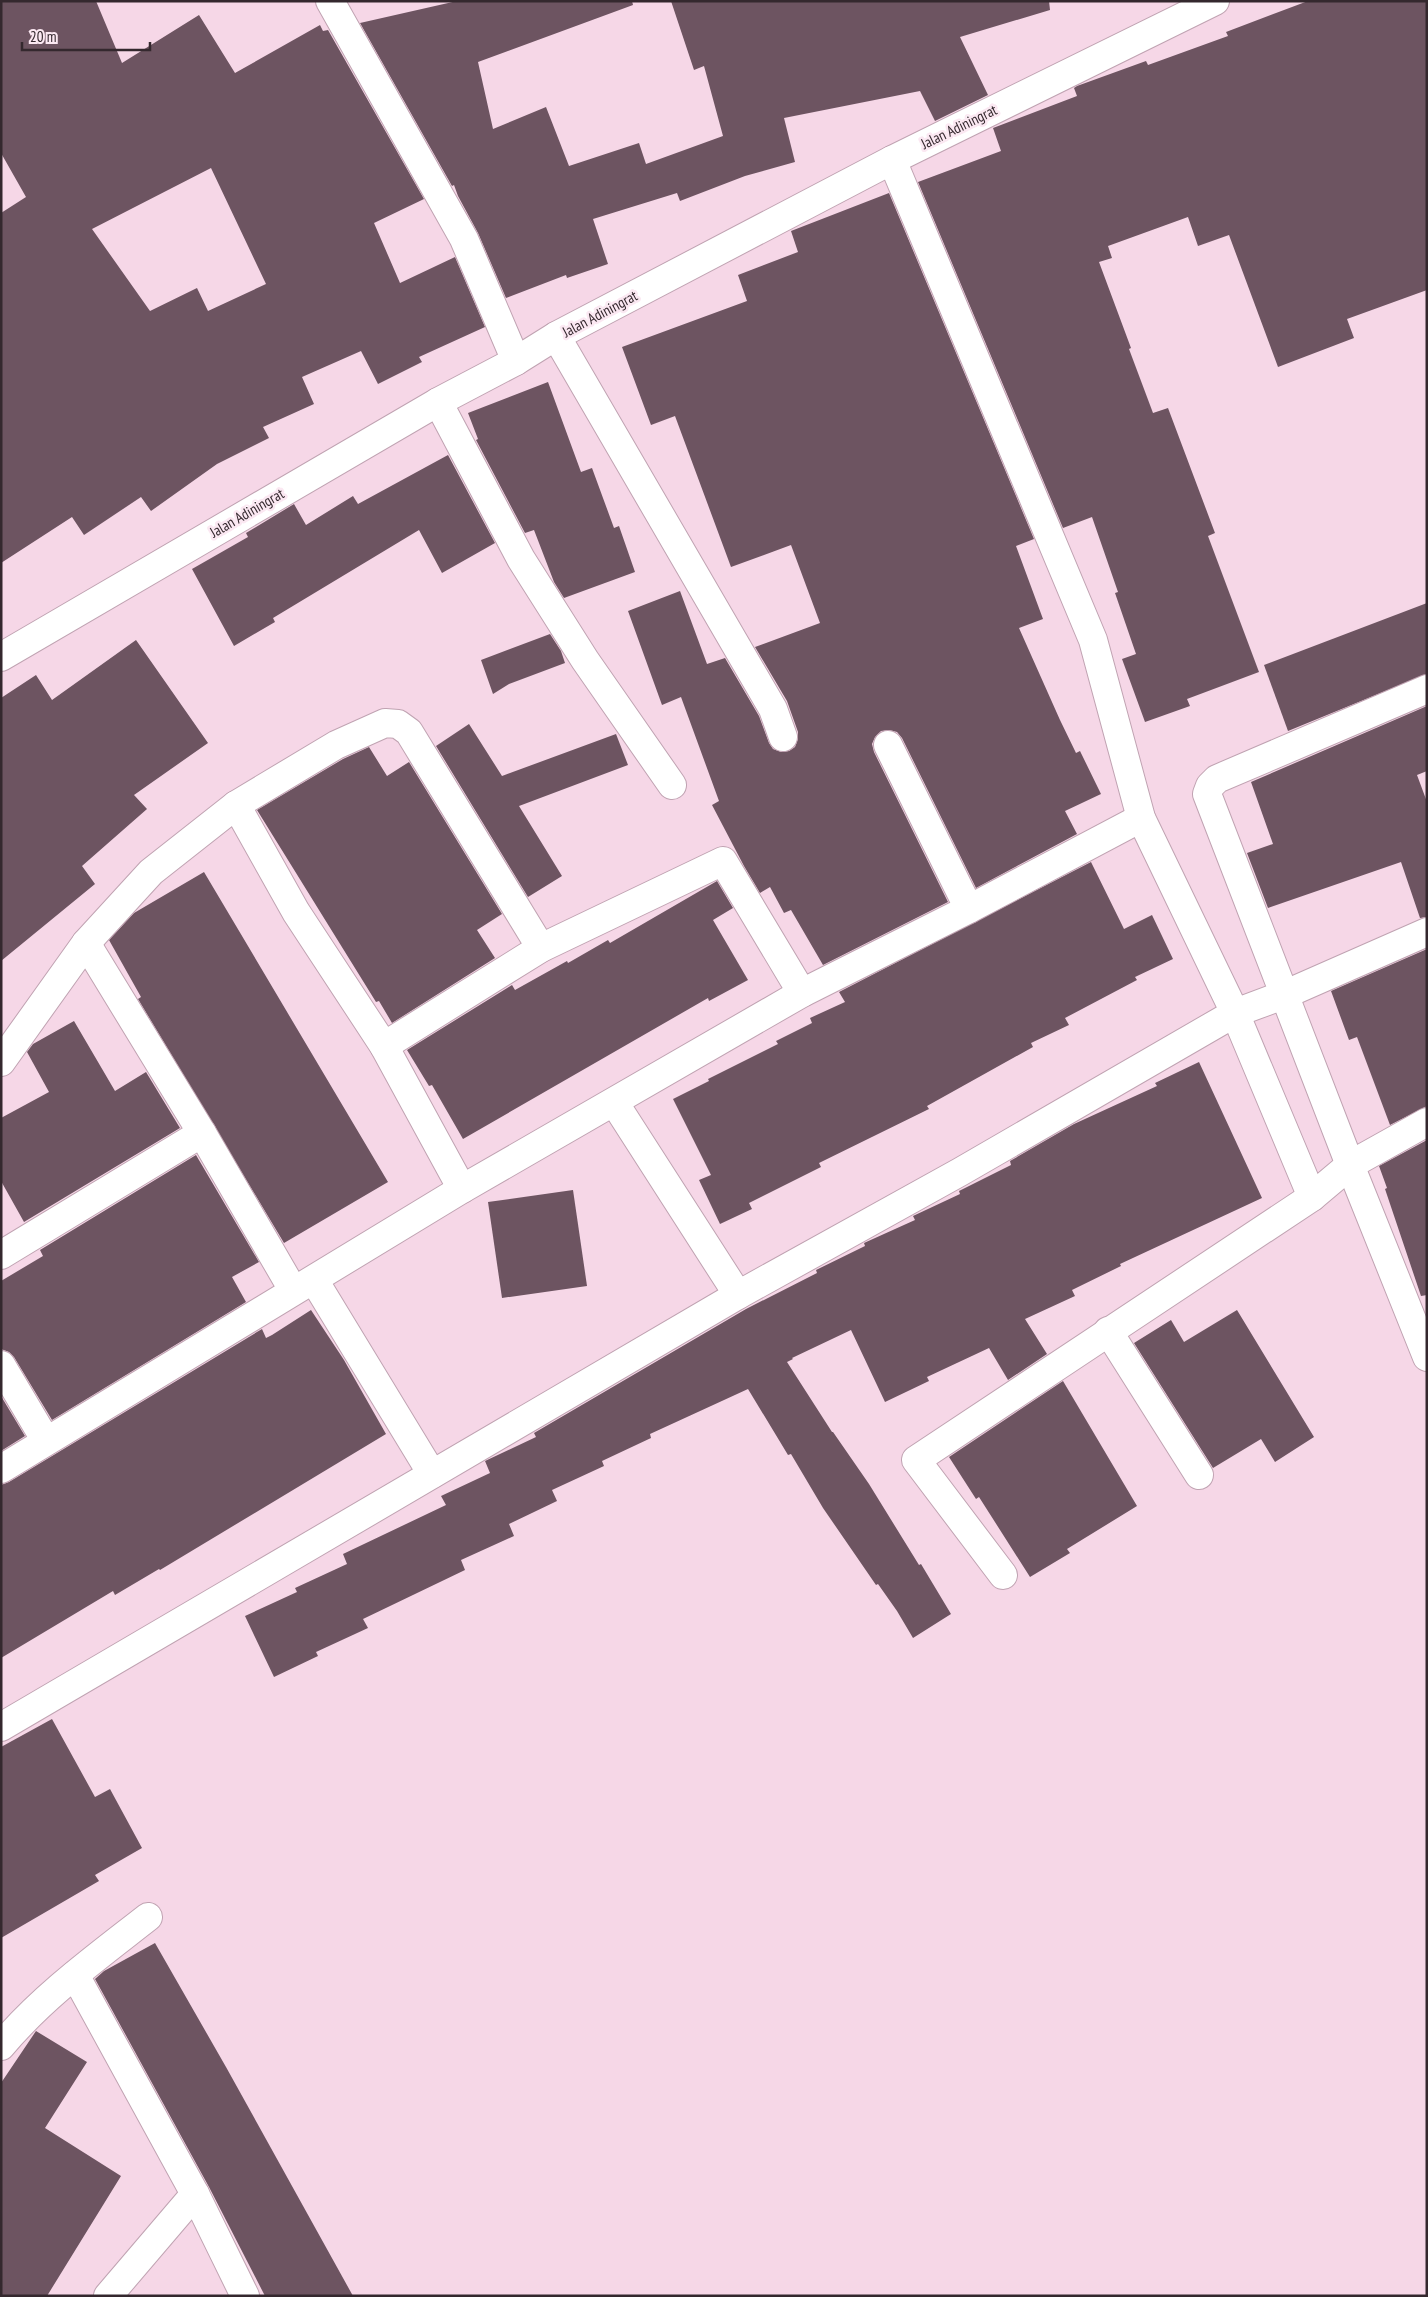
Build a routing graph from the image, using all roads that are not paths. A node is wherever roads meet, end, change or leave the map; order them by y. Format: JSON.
{"nodes":[{"id":1,"x":330,"y":1,"type":"edge"},
{"id":2,"x":1215,"y":1,"type":"edge"},
{"id":3,"x":892,"y":160,"type":"junction"},
{"id":4,"x":556,"y":336,"type":"junction"},
{"id":5,"x":516,"y":361,"type":"junction"},
{"id":6,"x":438,"y":402,"type":"junction"},
{"id":7,"x":1,"y":656,"type":"edge"},
{"id":8,"x":1427,"y":690,"type":"edge"},
{"id":9,"x":783,"y":737,"type":"dead end"},
{"id":10,"x":888,"y":745,"type":"dead end"},
{"id":11,"x":672,"y":785,"type":"dead end"},
{"id":12,"x":236,"y":805,"type":"junction"},
{"id":13,"x":1141,"y":818,"type":"junction"},
{"id":14,"x":969,"y":909,"type":"junction"},
{"id":15,"x":1427,"y":932,"type":"edge"},
{"id":16,"x":86,"y":943,"type":"junction"},
{"id":17,"x":541,"y":948,"type":"junction"},
{"id":18,"x":802,"y":993,"type":"junction"},
{"id":19,"x":1286,"y":994,"type":"junction"},
{"id":20,"x":1235,"y":1013,"type":"junction"},
{"id":21,"x":384,"y":1046,"type":"junction"},
{"id":22,"x":1,"y":1062,"type":"edge"},
{"id":23,"x":614,"y":1102,"type":"junction"},
{"id":24,"x":1427,"y":1122,"type":"edge"},
{"id":25,"x":202,"y":1132,"type":"junction"},
{"id":26,"x":1350,"y":1165,"type":"junction"},
{"id":27,"x":462,"y":1189,"type":"junction"},
{"id":28,"x":1312,"y":1197,"type":"junction"},
{"id":29,"x":4,"y":1247,"type":"edge"},
{"id":30,"x":303,"y":1285,"type":"junction"},
{"id":31,"x":738,"y":1295,"type":"junction"},
{"id":32,"x":1108,"y":1331,"type":"junction"},
{"id":33,"x":1427,"y":1357,"type":"edge"},
{"id":34,"x":1,"y":1365,"type":"edge"},
{"id":35,"x":46,"y":1441,"type":"junction"},
{"id":36,"x":1,"y":1470,"type":"edge"},
{"id":37,"x":432,"y":1474,"type":"junction"},
{"id":38,"x":1198,"y":1475,"type":"dead end"},
{"id":39,"x":1003,"y":1575,"type":"dead end"},
{"id":40,"x":1,"y":1727,"type":"edge"},
{"id":41,"x":148,"y":1917,"type":"dead end"},
{"id":42,"x":75,"y":1975,"type":"junction"},
{"id":43,"x":1,"y":2046,"type":"edge"},
{"id":44,"x":195,"y":2194,"type":"junction"},
{"id":45,"x":108,"y":2296,"type":"edge"},
{"id":46,"x":245,"y":2296,"type":"edge"}],
"edges":[{"from":1,"to":5,"type":"street"},
{"from":2,"to":3,"type":"street","name":"Jalan Adiningrat"},
{"from":3,"to":4,"type":"street","name":"Jalan Adiningrat"},
{"from":3,"to":13,"type":"street"},
{"from":4,"to":5,"type":"street","name":"Jalan Adiningrat"},
{"from":4,"to":9,"type":"street"},
{"from":5,"to":6,"type":"street","name":"Jalan Adiningrat"},
{"from":6,"to":7,"type":"street","name":"Jalan Adiningrat"},
{"from":6,"to":11,"type":"street"},
{"from":8,"to":19,"type":"street"},
{"from":10,"to":14,"type":"street"},
{"from":12,"to":16,"type":"street"},
{"from":12,"to":17,"type":"street"},
{"from":12,"to":21,"type":"street"},
{"from":13,"to":14,"type":"street"},
{"from":13,"to":20,"type":"street"},
{"from":14,"to":18,"type":"street"},
{"from":15,"to":19,"type":"street"},
{"from":16,"to":22,"type":"street"},
{"from":16,"to":25,"type":"street"},
{"from":17,"to":18,"type":"street"},
{"from":17,"to":21,"type":"street"},
{"from":18,"to":23,"type":"street"},
{"from":19,"to":20,"type":"street"},
{"from":19,"to":26,"type":"street"},
{"from":20,"to":28,"type":"street"},
{"from":20,"to":31,"type":"street"},
{"from":21,"to":27,"type":"street"},
{"from":23,"to":27,"type":"street"},
{"from":23,"to":31,"type":"street"},
{"from":24,"to":26,"type":"street"},
{"from":25,"to":29,"type":"street"},
{"from":25,"to":30,"type":"street"},
{"from":26,"to":28,"type":"street"},
{"from":26,"to":33,"type":"street"},
{"from":27,"to":30,"type":"street"},
{"from":28,"to":32,"type":"street"},
{"from":30,"to":35,"type":"street"},
{"from":30,"to":37,"type":"street"},
{"from":31,"to":37,"type":"street"},
{"from":32,"to":38,"type":"street"},
{"from":32,"to":39,"type":"street"},
{"from":34,"to":35,"type":"street"},
{"from":35,"to":36,"type":"street"},
{"from":37,"to":40,"type":"street"},
{"from":41,"to":42,"type":"street"},
{"from":42,"to":43,"type":"street"},
{"from":42,"to":44,"type":"street"},
{"from":44,"to":45,"type":"street"},
{"from":44,"to":46,"type":"street"}]}
